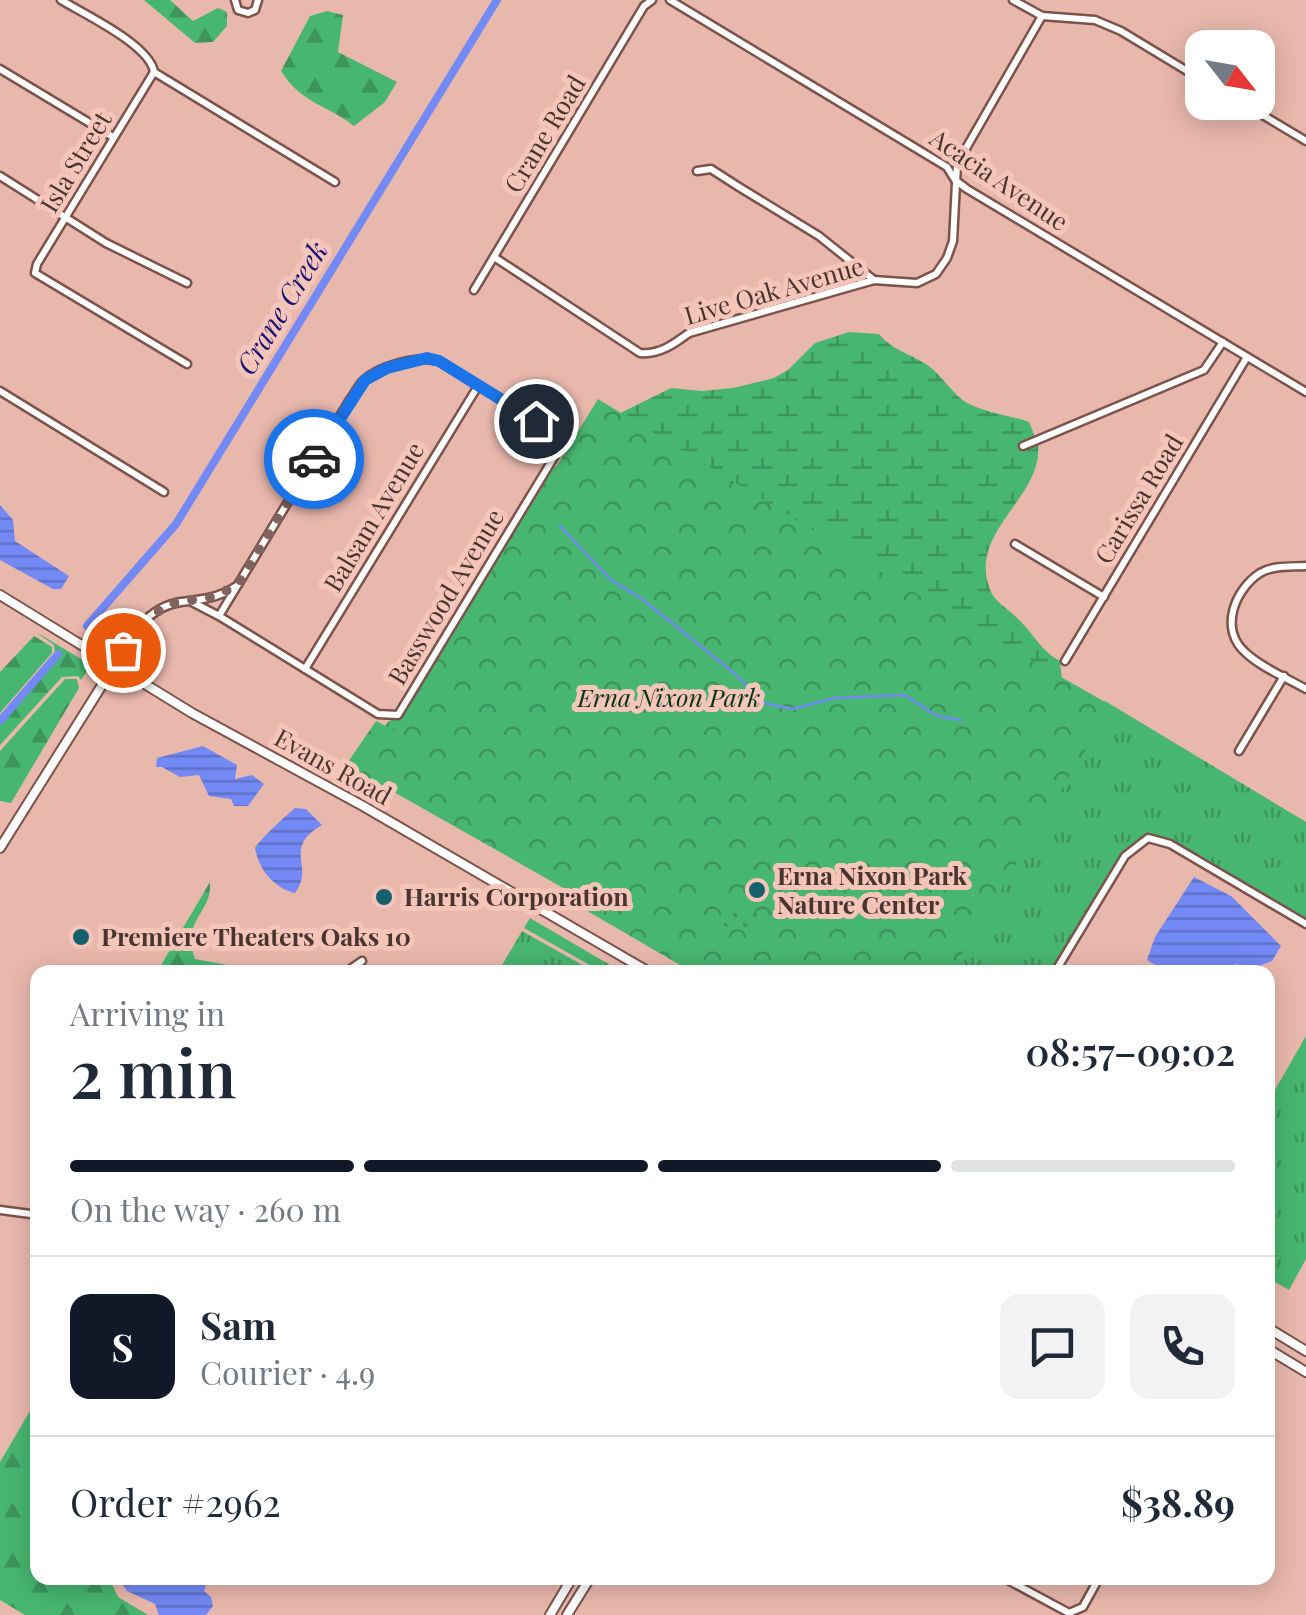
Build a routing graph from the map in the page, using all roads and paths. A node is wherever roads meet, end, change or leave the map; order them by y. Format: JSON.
{"nodes":[{"id":1,"x":61,"y":0,"type":"edge"},
{"id":2,"x":235,"y":0,"type":"edge"},
{"id":3,"x":258,"y":0,"type":"edge"},
{"id":4,"x":652,"y":0,"type":"edge"},
{"id":5,"x":670,"y":0,"type":"edge"},
{"id":6,"x":1012,"y":0,"type":"edge"},
{"id":7,"x":1042,"y":16,"type":"junction"},
{"id":8,"x":0,"y":69,"type":"edge"},
{"id":9,"x":1185,"y":70,"type":"edge"},
{"id":10,"x":154,"y":72,"type":"junction"},
{"id":11,"x":1271,"y":120,"type":"edge"},
{"id":12,"x":113,"y":137,"type":"junction"},
{"id":13,"x":1306,"y":141,"type":"edge"},
{"id":14,"x":697,"y":171,"type":"dead end"},
{"id":15,"x":0,"y":176,"type":"edge"},
{"id":16,"x":955,"y":180,"type":"junction"},
{"id":17,"x":335,"y":182,"type":"dead end"},
{"id":18,"x":67,"y":217,"type":"junction"},
{"id":19,"x":494,"y":257,"type":"junction"},
{"id":20,"x":874,"y":280,"type":"junction"},
{"id":21,"x":186,"y":283,"type":"dead end"},
{"id":22,"x":474,"y":290,"type":"dead end"},
{"id":23,"x":1223,"y":342,"type":"junction"},
{"id":24,"x":1248,"y":356,"type":"junction"},
{"id":25,"x":187,"y":364,"type":"dead end"},
{"id":26,"x":478,"y":386,"type":"junction"},
{"id":27,"x":0,"y":391,"type":"edge"},
{"id":28,"x":1306,"y":392,"type":"edge"},
{"id":29,"x":1023,"y":446,"type":"dead end"},
{"id":30,"x":164,"y":492,"type":"dead end"},
{"id":31,"x":1015,"y":544,"type":"dead end"},
{"id":32,"x":1306,"y":566,"type":"edge"},
{"id":33,"x":237,"y":586,"type":"junction"},
{"id":34,"x":0,"y":595,"type":"edge"},
{"id":35,"x":1104,"y":597,"type":"junction"},
{"id":36,"x":192,"y":602,"type":"junction"},
{"id":37,"x":219,"y":616,"type":"junction"},
{"id":38,"x":1066,"y":661,"type":"dead end"},
{"id":39,"x":114,"y":666,"type":"junction"},
{"id":40,"x":305,"y":669,"type":"junction"},
{"id":41,"x":1284,"y":676,"type":"junction"},
{"id":42,"x":1306,"y":689,"type":"edge"},
{"id":43,"x":1239,"y":751,"type":"dead end"},
{"id":44,"x":0,"y":848,"type":"edge"},
{"id":45,"x":1306,"y":924,"type":"edge"},
{"id":46,"x":362,"y":961,"type":"dead end"},
{"id":47,"x":356,"y":965,"type":"edge"},
{"id":48,"x":636,"y":965,"type":"edge"},
{"id":49,"x":1059,"y":965,"type":"edge"},
{"id":50,"x":0,"y":1210,"type":"edge"},
{"id":51,"x":30,"y":1214,"type":"edge"},
{"id":52,"x":1275,"y":1332,"type":"edge"},
{"id":53,"x":1306,"y":1351,"type":"edge"},
{"id":54,"x":1275,"y":1353,"type":"edge"},
{"id":55,"x":1306,"y":1372,"type":"edge"},
{"id":56,"x":568,"y":1585,"type":"edge"},
{"id":57,"x":586,"y":1585,"type":"edge"},
{"id":58,"x":1017,"y":1585,"type":"edge"},
{"id":59,"x":1095,"y":1585,"type":"edge"},
{"id":60,"x":550,"y":1615,"type":"edge"},
{"id":61,"x":568,"y":1615,"type":"edge"}],
"edges":[{"from":1,"to":10,"type":"street"},
{"from":2,"to":3,"type":"street"},
{"from":4,"to":19,"type":"street","name":"Crane Road"},
{"from":5,"to":16,"type":"street","name":"Acacia Avenue"},
{"from":6,"to":7,"type":"street"},
{"from":7,"to":9,"type":"street"},
{"from":7,"to":16,"type":"street","name":"Live Oak Avenue"},
{"from":8,"to":12,"type":"street"},
{"from":10,"to":12,"type":"street","name":"Isla Street"},
{"from":10,"to":17,"type":"street"},
{"from":11,"to":13,"type":"street"},
{"from":12,"to":18,"type":"street","name":"Isla Street"},
{"from":14,"to":20,"type":"street"},
{"from":15,"to":18,"type":"street"},
{"from":16,"to":20,"type":"street","name":"Live Oak Avenue"},
{"from":16,"to":23,"type":"street","name":"Acacia Avenue"},
{"from":18,"to":21,"type":"street"},
{"from":18,"to":25,"type":"street","name":"Isla Street"},
{"from":19,"to":20,"type":"street","name":"Live Oak Avenue"},
{"from":19,"to":22,"type":"street","name":"Crane Road"},
{"from":23,"to":24,"type":"street","name":"Acacia Avenue"},
{"from":23,"to":29,"type":"street"},
{"from":24,"to":28,"type":"street","name":"Acacia Avenue"},
{"from":24,"to":35,"type":"street","name":"Carissa Road"},
{"from":26,"to":33,"type":"street"},
{"from":26,"to":40,"type":"street","name":"Balsam Avenue"},
{"from":26,"to":40,"type":"street","name":"Basswood Avenue"},
{"from":27,"to":30,"type":"street"},
{"from":31,"to":35,"type":"street"},
{"from":32,"to":41,"type":"street"},
{"from":33,"to":36,"type":"street"},
{"from":33,"to":37,"type":"street"},
{"from":34,"to":39,"type":"street","name":"Evans Road"},
{"from":35,"to":38,"type":"street","name":"Carissa Road"},
{"from":36,"to":37,"type":"street"},
{"from":36,"to":39,"type":"street"},
{"from":37,"to":40,"type":"street"},
{"from":39,"to":44,"type":"street"},
{"from":39,"to":48,"type":"street","name":"Evans Road"},
{"from":41,"to":42,"type":"street"},
{"from":41,"to":43,"type":"street"},
{"from":45,"to":49,"type":"street"},
{"from":46,"to":47,"type":"street"},
{"from":50,"to":51,"type":"street"},
{"from":52,"to":53,"type":"street"},
{"from":54,"to":55,"type":"street"},
{"from":56,"to":60,"type":"street"},
{"from":57,"to":61,"type":"street"},
{"from":58,"to":59,"type":"street"}]}
